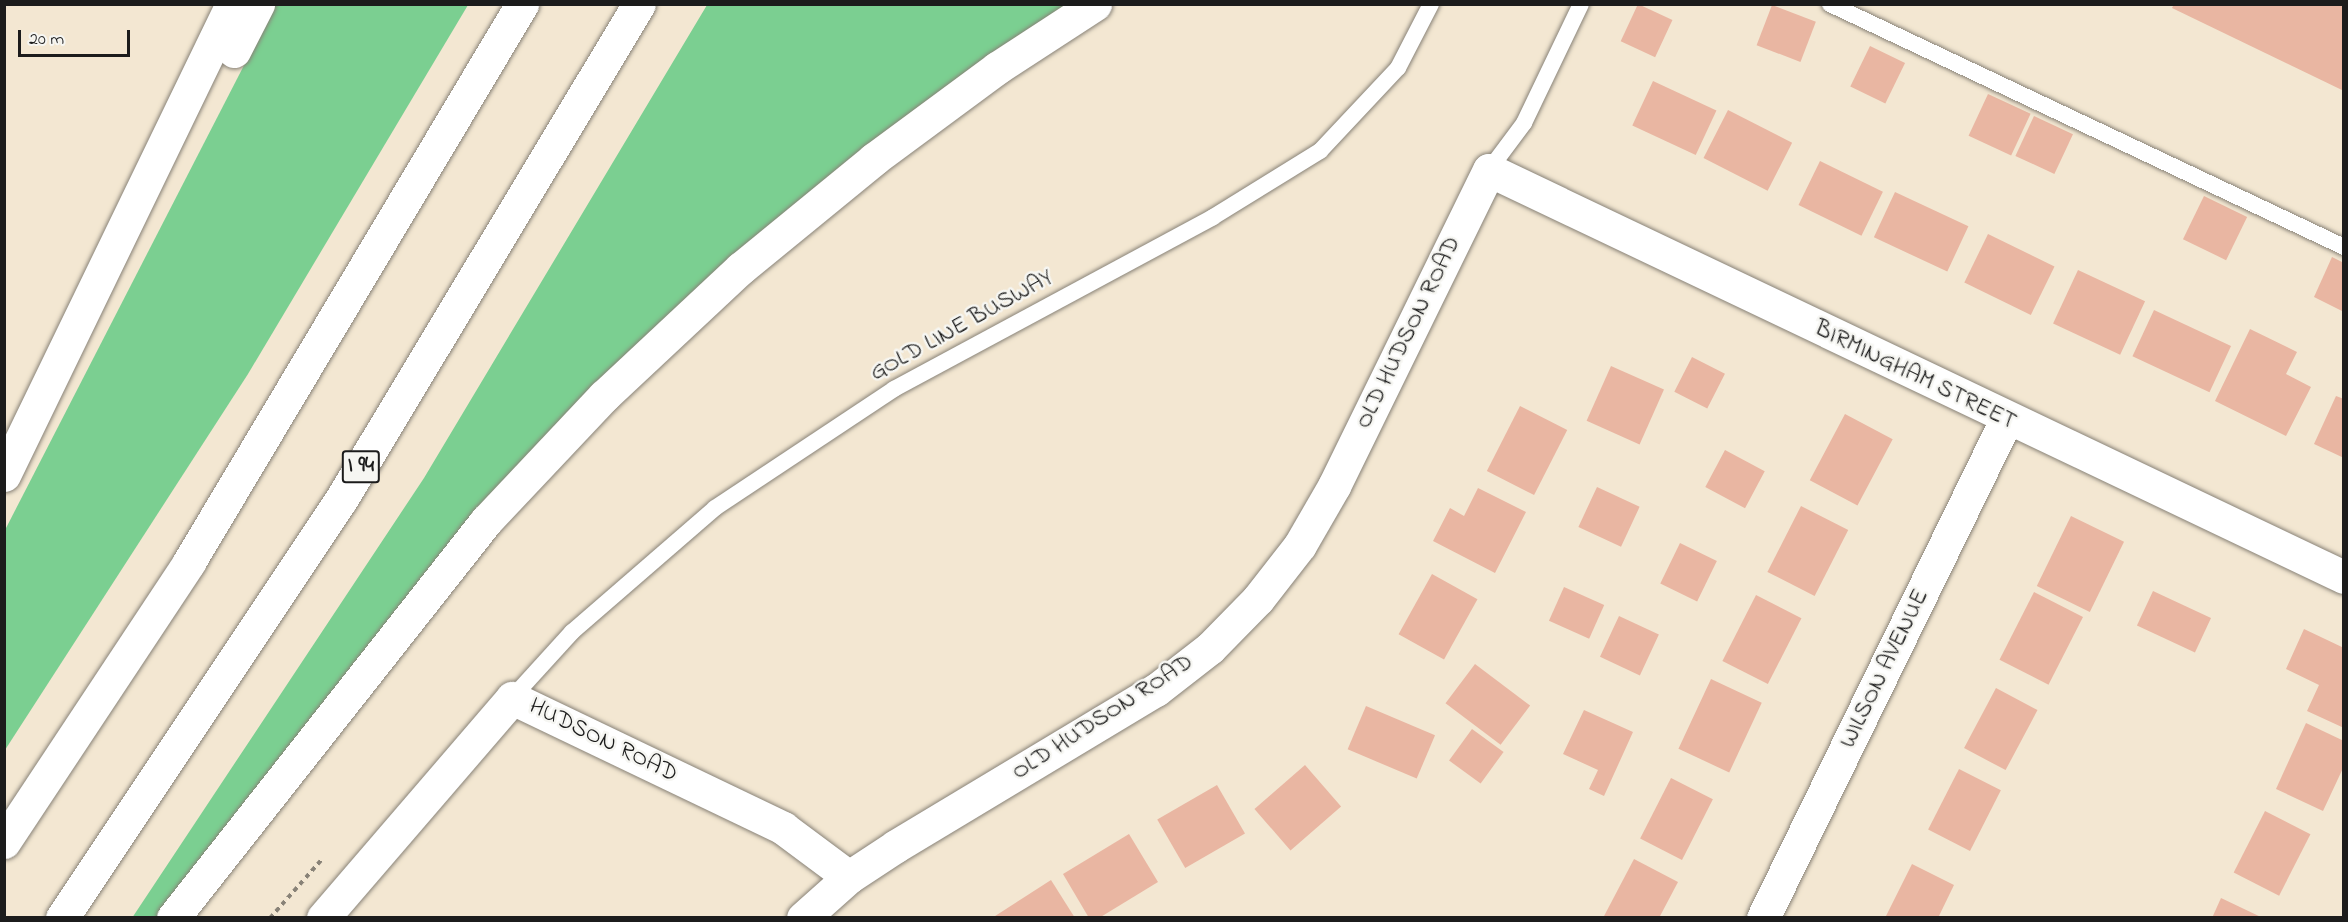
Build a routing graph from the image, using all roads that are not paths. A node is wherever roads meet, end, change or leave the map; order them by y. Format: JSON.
{"nodes":[{"id":1,"x":232,"y":4,"type":"edge"},
{"id":2,"x":258,"y":4,"type":"edge"},
{"id":3,"x":522,"y":4,"type":"edge"},
{"id":4,"x":639,"y":4,"type":"edge"},
{"id":5,"x":1095,"y":4,"type":"edge"},
{"id":6,"x":1431,"y":4,"type":"edge"},
{"id":7,"x":1581,"y":4,"type":"edge"},
{"id":8,"x":1830,"y":4,"type":"edge"},
{"id":9,"x":1489,"y":170,"type":"junction"},
{"id":10,"x":144,"y":194,"type":"junction"},
{"id":11,"x":2343,"y":247,"type":"edge"},
{"id":12,"x":2007,"y":420,"type":"junction"},
{"id":13,"x":4,"y":475,"type":"edge"},
{"id":14,"x":2343,"y":577,"type":"edge"},
{"id":15,"x":512,"y":698,"type":"junction"},
{"id":16,"x":4,"y":842,"type":"edge"},
{"id":17,"x":849,"y":877,"type":"junction"},
{"id":18,"x":62,"y":918,"type":"edge"},
{"id":19,"x":172,"y":918,"type":"edge"},
{"id":20,"x":323,"y":918,"type":"edge"},
{"id":21,"x":803,"y":918,"type":"edge"},
{"id":22,"x":1763,"y":918,"type":"edge"}],
"edges":[{"from":1,"to":10,"type":"main road"},
{"from":2,"to":10,"type":"main road"},
{"from":3,"to":16,"type":"main road"},
{"from":4,"to":18,"type":"main road","number":"I 94"},
{"from":5,"to":19,"type":"main road"},
{"from":6,"to":15,"type":"lane","name":"GOLD LINE BUSWAY"},
{"from":7,"to":9,"type":"lane"},
{"from":8,"to":11,"type":"lane"},
{"from":9,"to":12,"type":"main road","name":"BIRMINGHAM STREET"},
{"from":9,"to":17,"type":"main road","name":"OLD HUDSON ROAD"},
{"from":10,"to":13,"type":"main road"},
{"from":12,"to":14,"type":"main road","name":"BIRMINGHAM STREET"},
{"from":12,"to":22,"type":"main road","name":"WILSON AVENUE"},
{"from":15,"to":17,"type":"main road","name":"HUDSON ROAD"},
{"from":15,"to":20,"type":"main road","name":"HUDSON ROAD"},
{"from":17,"to":21,"type":"main road","name":"OLD HUDSON ROAD"}]}
